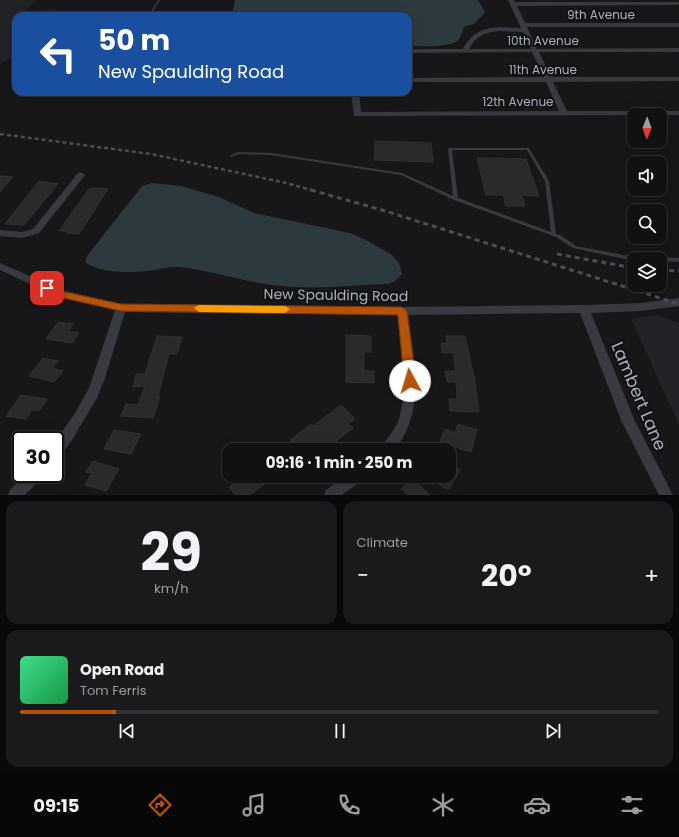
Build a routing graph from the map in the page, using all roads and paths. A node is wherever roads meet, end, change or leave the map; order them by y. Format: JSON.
{"nodes":[{"id":1,"x":159,"y":0,"type":"edge"},
{"id":2,"x":512,"y":2,"type":"edge"},
{"id":3,"x":677,"y":3,"type":"edge"},
{"id":4,"x":152,"y":12,"type":"edge"},
{"id":5,"x":679,"y":25,"type":"edge"},
{"id":6,"x":524,"y":27,"type":"junction"},
{"id":7,"x":679,"y":50,"type":"edge"},
{"id":8,"x":412,"y":51,"type":"edge"},
{"id":9,"x":465,"y":51,"type":"junction"},
{"id":10,"x":535,"y":51,"type":"junction"},
{"id":11,"x":679,"y":79,"type":"edge"},
{"id":12,"x":412,"y":80,"type":"edge"},
{"id":13,"x":547,"y":80,"type":"junction"},
{"id":14,"x":355,"y":96,"type":"edge"},
{"id":15,"x":564,"y":113,"type":"junction"},
{"id":16,"x":679,"y":113,"type":"edge"},
{"id":17,"x":231,"y":156,"type":"dead end"},
{"id":18,"x":81,"y":175,"type":"dead end"},
{"id":19,"x":456,"y":199,"type":"junction"},
{"id":20,"x":0,"y":233,"type":"edge"},
{"id":21,"x":554,"y":235,"type":"junction"},
{"id":22,"x":679,"y":260,"type":"edge"},
{"id":23,"x":0,"y":266,"type":"edge"},
{"id":24,"x":679,"y":302,"type":"edge"},
{"id":25,"x":121,"y":308,"type":"junction"},
{"id":26,"x":584,"y":309,"type":"junction"},
{"id":27,"x":402,"y":311,"type":"junction"},
{"id":28,"x":64,"y":441,"type":"edge"},
{"id":29,"x":392,"y":443,"type":"edge"},
{"id":30,"x":27,"y":483,"type":"edge"},
{"id":31,"x":347,"y":483,"type":"edge"},
{"id":32,"x":15,"y":495,"type":"edge"},
{"id":33,"x":331,"y":495,"type":"edge"},
{"id":34,"x":666,"y":495,"type":"edge"}],
"edges":[{"from":1,"to":4,"type":"lane"},
{"from":2,"to":3,"type":"street"},
{"from":2,"to":6,"type":"street"},
{"from":5,"to":6,"type":"street","name":"9th Avenue"},
{"from":6,"to":9,"type":"street","name":"9th Avenue"},
{"from":6,"to":10,"type":"street"},
{"from":7,"to":10,"type":"street","name":"10th Avenue"},
{"from":8,"to":9,"type":"street","name":"10th Avenue"},
{"from":9,"to":10,"type":"street","name":"10th Avenue"},
{"from":10,"to":13,"type":"street"},
{"from":11,"to":13,"type":"street","name":"11th Avenue"},
{"from":12,"to":13,"type":"street","name":"11th Avenue"},
{"from":13,"to":15,"type":"street"},
{"from":14,"to":15,"type":"street","name":"12th Avenue"},
{"from":15,"to":16,"type":"street","name":"12th Avenue"},
{"from":17,"to":19,"type":"lane"},
{"from":18,"to":20,"type":"street"},
{"from":19,"to":21,"type":"lane"},
{"from":19,"to":21,"type":"lane"},
{"from":21,"to":22,"type":"lane"},
{"from":23,"to":25,"type":"street","name":"New Spaulding Road"},
{"from":24,"to":26,"type":"street","name":"New Spaulding Road"},
{"from":25,"to":27,"type":"street","name":"New Spaulding Road"},
{"from":25,"to":28,"type":"street"},
{"from":26,"to":27,"type":"street","name":"New Spaulding Road"},
{"from":26,"to":34,"type":"street","name":"Lambert Lane"},
{"from":27,"to":29,"type":"street"},
{"from":30,"to":32,"type":"street"},
{"from":31,"to":33,"type":"street"}]}
